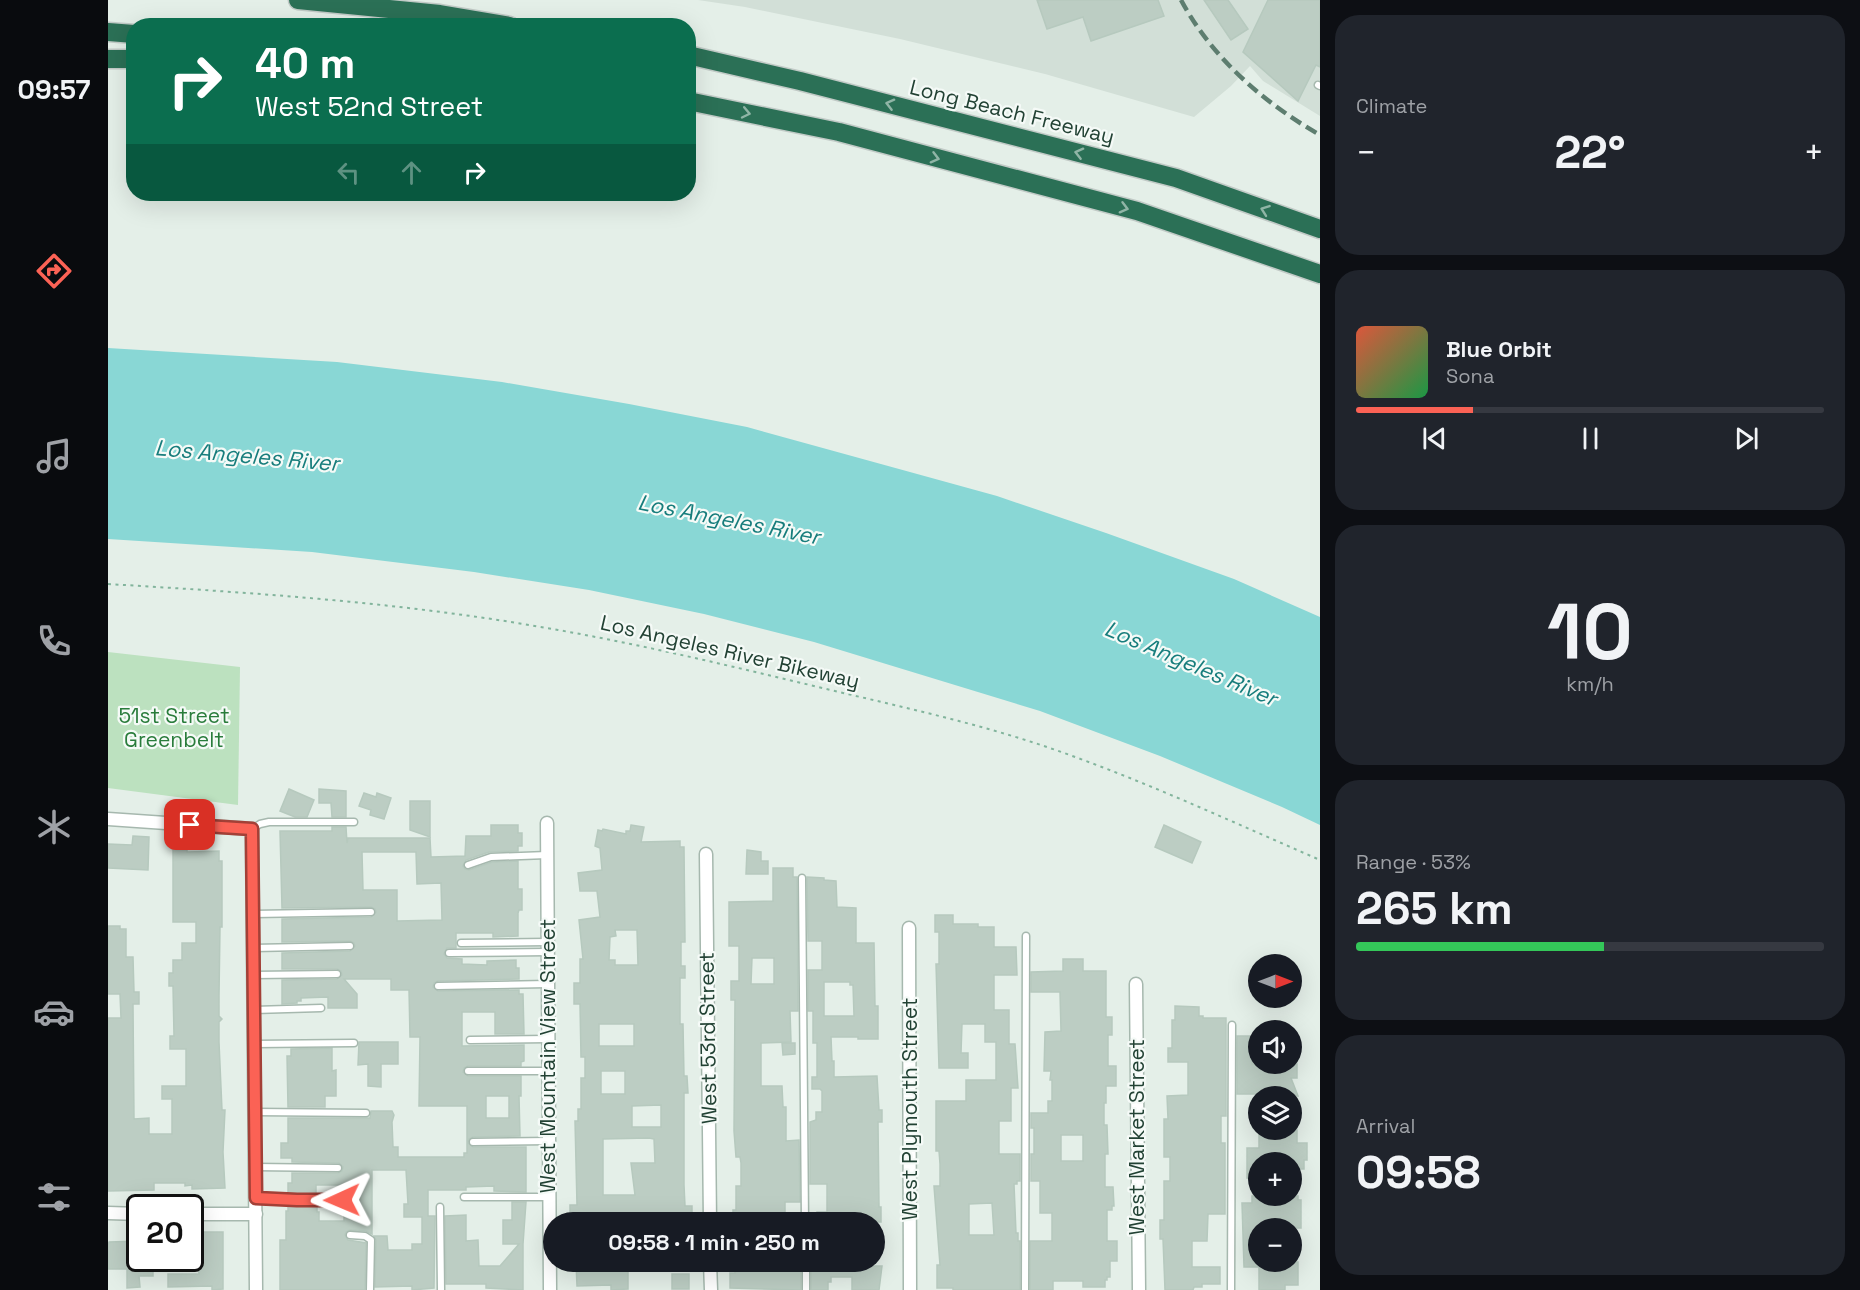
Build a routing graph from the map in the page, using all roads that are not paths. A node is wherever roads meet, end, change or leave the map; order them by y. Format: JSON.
{"nodes":[{"id":1,"x":298,"y":0,"type":"edge"},
{"id":2,"x":463,"y":18,"type":"edge"},
{"id":3,"x":108,"y":32,"type":"edge"},
{"id":4,"x":126,"y":33,"type":"edge"},
{"id":5,"x":696,"y":57,"type":"edge"},
{"id":6,"x":108,"y":59,"type":"edge"},
{"id":7,"x":126,"y":59,"type":"edge"},
{"id":8,"x":696,"y":103,"type":"edge"},
{"id":9,"x":1320,"y":230,"type":"edge"},
{"id":10,"x":1320,"y":274,"type":"edge"},
{"id":11,"x":108,"y":819,"type":"edge"},
{"id":12,"x":354,"y":822,"type":"dead end"},
{"id":13,"x":546,"y":823,"type":"dead end"},
{"id":14,"x":252,"y":829,"type":"junction"},
{"id":15,"x":706,"y":854,"type":"dead end"},
{"id":16,"x":547,"y":855,"type":"junction"},
{"id":17,"x":468,"y":865,"type":"dead end"},
{"id":18,"x":802,"y":878,"type":"dead end"},
{"id":19,"x":371,"y":912,"type":"dead end"},
{"id":20,"x":254,"y":914,"type":"junction"},
{"id":21,"x":909,"y":928,"type":"dead end"},
{"id":22,"x":1026,"y":936,"type":"dead end"},
{"id":23,"x":461,"y":943,"type":"dead end"},
{"id":24,"x":350,"y":946,"type":"dead end"},
{"id":25,"x":547,"y":947,"type":"junction"},
{"id":26,"x":254,"y":948,"type":"junction"},
{"id":27,"x":449,"y":954,"type":"dead end"},
{"id":28,"x":337,"y":974,"type":"dead end"},
{"id":29,"x":254,"y":975,"type":"junction"},
{"id":30,"x":548,"y":984,"type":"junction"},
{"id":31,"x":1136,"y":984,"type":"dead end"},
{"id":32,"x":438,"y":986,"type":"dead end"},
{"id":33,"x":321,"y":1008,"type":"dead end"},
{"id":34,"x":254,"y":1010,"type":"junction"},
{"id":35,"x":1232,"y":1025,"type":"dead end"},
{"id":36,"x":548,"y":1039,"type":"junction"},
{"id":37,"x":470,"y":1040,"type":"dead end"},
{"id":38,"x":354,"y":1042,"type":"dead end"},
{"id":39,"x":255,"y":1044,"type":"junction"},
{"id":40,"x":468,"y":1071,"type":"dead end"},
{"id":41,"x":548,"y":1071,"type":"junction"},
{"id":42,"x":255,"y":1112,"type":"junction"},
{"id":43,"x":366,"y":1113,"type":"dead end"},
{"id":44,"x":549,"y":1141,"type":"junction"},
{"id":45,"x":473,"y":1142,"type":"dead end"},
{"id":46,"x":255,"y":1167,"type":"junction"},
{"id":47,"x":338,"y":1168,"type":"dead end"},
{"id":48,"x":464,"y":1197,"type":"dead end"},
{"id":49,"x":549,"y":1197,"type":"junction"},
{"id":50,"x":256,"y":1198,"type":"junction"},
{"id":51,"x":342,"y":1200,"type":"dead end"},
{"id":52,"x":441,"y":1207,"type":"dead end"},
{"id":53,"x":710,"y":1212,"type":"edge"},
{"id":54,"x":805,"y":1212,"type":"edge"},
{"id":55,"x":108,"y":1214,"type":"edge"},
{"id":56,"x":126,"y":1214,"type":"edge"},
{"id":57,"x":204,"y":1214,"type":"edge"},
{"id":58,"x":256,"y":1214,"type":"junction"},
{"id":59,"x":350,"y":1235,"type":"dead end"},
{"id":60,"x":710,"y":1272,"type":"edge"},
{"id":61,"x":806,"y":1272,"type":"edge"},
{"id":62,"x":256,"y":1290,"type":"edge"},
{"id":63,"x":370,"y":1290,"type":"edge"},
{"id":64,"x":441,"y":1290,"type":"edge"},
{"id":65,"x":550,"y":1290,"type":"edge"},
{"id":66,"x":711,"y":1290,"type":"edge"},
{"id":67,"x":806,"y":1290,"type":"edge"},
{"id":68,"x":910,"y":1290,"type":"edge"},
{"id":69,"x":1025,"y":1290,"type":"edge"},
{"id":70,"x":1139,"y":1290,"type":"edge"},
{"id":71,"x":1231,"y":1290,"type":"edge"}],
"edges":[{"from":1,"to":2,"type":"highway"},
{"from":3,"to":4,"type":"highway"},
{"from":9,"to":5,"type":"highway","name":"Long Beach Freeway","one_way":true},
{"from":6,"to":7,"type":"highway"},
{"from":8,"to":10,"type":"highway","one_way":true},
{"from":11,"to":14,"type":"street"},
{"from":12,"to":14,"type":"lane"},
{"from":13,"to":16,"type":"street","name":"West Mountain View Street"},
{"from":14,"to":20,"type":"street"},
{"from":15,"to":53,"type":"street","name":"West 53rd Street"},
{"from":16,"to":17,"type":"lane"},
{"from":16,"to":25,"type":"street","name":"West Mountain View Street"},
{"from":18,"to":54,"type":"lane"},
{"from":19,"to":20,"type":"lane"},
{"from":20,"to":26,"type":"street"},
{"from":21,"to":68,"type":"street","name":"West Plymouth Street"},
{"from":22,"to":69,"type":"lane"},
{"from":23,"to":25,"type":"lane"},
{"from":24,"to":26,"type":"lane"},
{"from":25,"to":27,"type":"lane"},
{"from":25,"to":30,"type":"street","name":"West Mountain View Street"},
{"from":26,"to":29,"type":"street"},
{"from":28,"to":29,"type":"lane"},
{"from":29,"to":34,"type":"street"},
{"from":30,"to":32,"type":"lane"},
{"from":30,"to":36,"type":"street","name":"West Mountain View Street"},
{"from":31,"to":70,"type":"street","name":"West Market Street"},
{"from":33,"to":34,"type":"lane"},
{"from":34,"to":39,"type":"street"},
{"from":35,"to":71,"type":"lane"},
{"from":36,"to":37,"type":"lane"},
{"from":36,"to":41,"type":"street","name":"West Mountain View Street"},
{"from":38,"to":39,"type":"lane"},
{"from":39,"to":42,"type":"street"},
{"from":40,"to":41,"type":"lane"},
{"from":41,"to":44,"type":"street","name":"West Mountain View Street"},
{"from":42,"to":43,"type":"lane"},
{"from":42,"to":46,"type":"street"},
{"from":44,"to":45,"type":"lane"},
{"from":44,"to":49,"type":"street","name":"West Mountain View Street"},
{"from":46,"to":47,"type":"lane"},
{"from":46,"to":50,"type":"street"},
{"from":48,"to":49,"type":"lane"},
{"from":49,"to":65,"type":"street","name":"West Mountain View Street"},
{"from":50,"to":51,"type":"lane"},
{"from":50,"to":58,"type":"street"},
{"from":52,"to":64,"type":"lane"},
{"from":55,"to":56,"type":"street"},
{"from":57,"to":58,"type":"street"},
{"from":58,"to":62,"type":"street"},
{"from":59,"to":63,"type":"lane"},
{"from":60,"to":66,"type":"street"},
{"from":61,"to":67,"type":"lane"}]}
